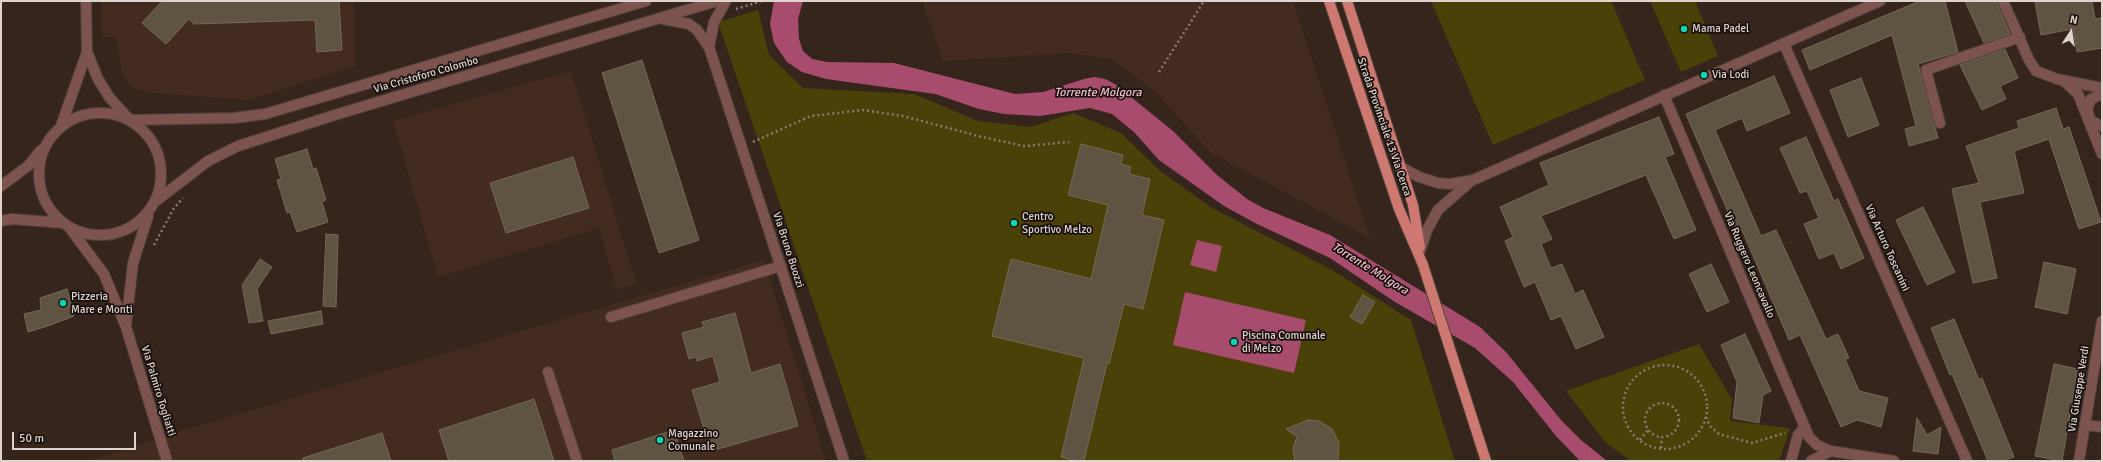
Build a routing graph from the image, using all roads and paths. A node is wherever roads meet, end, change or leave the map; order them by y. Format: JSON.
{"nodes":[{"id":1,"x":86,"y":1,"type":"edge"},
{"id":2,"x":646,"y":1,"type":"edge"},
{"id":3,"x":717,"y":1,"type":"edge"},
{"id":4,"x":726,"y":1,"type":"edge"},
{"id":5,"x":762,"y":1,"type":"edge"},
{"id":6,"x":1204,"y":1,"type":"edge"},
{"id":7,"x":1329,"y":1,"type":"edge"},
{"id":8,"x":1347,"y":1,"type":"edge"},
{"id":9,"x":1880,"y":1,"type":"edge"},
{"id":10,"x":2003,"y":1,"type":"edge"},
{"id":11,"x":729,"y":12,"type":"dead end"},
{"id":12,"x":661,"y":18,"type":"junction"},
{"id":13,"x":2020,"y":37,"type":"junction"},
{"id":14,"x":1784,"y":44,"type":"junction"},
{"id":15,"x":710,"y":47,"type":"junction"},
{"id":16,"x":87,"y":52,"type":"junction"},
{"id":17,"x":1159,"y":72,"type":"dead end"},
{"id":18,"x":2063,"y":80,"type":"junction"},
{"id":19,"x":2102,"y":88,"type":"edge"},
{"id":20,"x":2102,"y":94,"type":"edge"},
{"id":21,"x":1664,"y":95,"type":"junction"},
{"id":22,"x":2088,"y":116,"type":"junction"},
{"id":23,"x":130,"y":120,"type":"junction"},
{"id":24,"x":1940,"y":122,"type":"dead end"},
{"id":25,"x":61,"y":126,"type":"junction"},
{"id":26,"x":2102,"y":126,"type":"edge"},
{"id":27,"x":1070,"y":142,"type":"dead end"},
{"id":28,"x":46,"y":144,"type":"junction"},
{"id":29,"x":742,"y":148,"type":"junction"},
{"id":30,"x":2102,"y":154,"type":"edge"},
{"id":31,"x":1399,"y":166,"type":"junction"},
{"id":32,"x":1473,"y":180,"type":"junction"},
{"id":33,"x":1,"y":186,"type":"edge"},
{"id":34,"x":184,"y":197,"type":"dead end"},
{"id":35,"x":156,"y":201,"type":"junction"},
{"id":36,"x":150,"y":211,"type":"junction"},
{"id":37,"x":1,"y":221,"type":"edge"},
{"id":38,"x":66,"y":225,"type":"junction"},
{"id":39,"x":151,"y":251,"type":"dead end"},
{"id":40,"x":1421,"y":258,"type":"junction"},
{"id":41,"x":781,"y":266,"type":"junction"},
{"id":42,"x":611,"y":317,"type":"dead end"},
{"id":43,"x":2102,"y":321,"type":"edge"},
{"id":44,"x":126,"y":327,"type":"junction"},
{"id":45,"x":548,"y":372,"type":"dead end"},
{"id":46,"x":1706,"y":416,"type":"junction"},
{"id":47,"x":2085,"y":425,"type":"junction"},
{"id":48,"x":1805,"y":427,"type":"junction"},
{"id":49,"x":2102,"y":427,"type":"edge"},
{"id":50,"x":1648,"y":430,"type":"junction"},
{"id":51,"x":1662,"y":437,"type":"junction"},
{"id":52,"x":1640,"y":440,"type":"junction"},
{"id":53,"x":1661,"y":448,"type":"junction"},
{"id":54,"x":1831,"y":450,"type":"junction"},
{"id":55,"x":167,"y":461,"type":"edge"},
{"id":56,"x":577,"y":461,"type":"edge"},
{"id":57,"x":844,"y":461,"type":"edge"},
{"id":58,"x":1486,"y":461,"type":"edge"},
{"id":59,"x":1791,"y":461,"type":"edge"},
{"id":60,"x":1811,"y":461,"type":"edge"},
{"id":61,"x":1894,"y":461,"type":"edge"},
{"id":62,"x":1967,"y":461,"type":"edge"},
{"id":63,"x":2079,"y":461,"type":"edge"}],
"edges":[{"from":1,"to":16,"type":"street"},
{"from":2,"to":23,"type":"street","name":"Via Cristoforo Colombo"},
{"from":3,"to":12,"type":"street","name":"Via Cristoforo Colombo"},
{"from":4,"to":15,"type":"street","name":"Via Bruno Buozzi"},
{"from":5,"to":11,"type":"path"},
{"from":6,"to":17,"type":"path"},
{"from":7,"to":40,"type":"main road","name":"Strada Provinciale 13 Via Cerca"},
{"from":8,"to":31,"type":"main road","name":"Strada Provinciale 13 Via Cerca"},
{"from":9,"to":14,"type":"street"},
{"from":10,"to":13,"type":"street"},
{"from":12,"to":15,"type":"street","name":"Via Bruno Buozzi"},
{"from":12,"to":35,"type":"street","name":"Via Cristoforo Colombo"},
{"from":13,"to":18,"type":"street"},
{"from":13,"to":24,"type":"street"},
{"from":14,"to":21,"type":"street"},
{"from":14,"to":62,"type":"street","name":"Via Arturo Toscanini"},
{"from":15,"to":29,"type":"street","name":"Via Bruno Buozzi"},
{"from":16,"to":23,"type":"street"},
{"from":16,"to":25,"type":"street"},
{"from":18,"to":19,"type":"street"},
{"from":18,"to":22,"type":"street"},
{"from":20,"to":22,"type":"street"},
{"from":21,"to":32,"type":"street"},
{"from":21,"to":48,"type":"street","name":"Via Ruggero Leoncavallo"},
{"from":22,"to":26,"type":"street"},
{"from":22,"to":30,"type":"street"},
{"from":23,"to":25,"type":"street"},
{"from":23,"to":35,"type":"street"},
{"from":25,"to":28,"type":"street"},
{"from":27,"to":29,"type":"path"},
{"from":28,"to":33,"type":"street"},
{"from":28,"to":38,"type":"street"},
{"from":29,"to":41,"type":"street","name":"Via Bruno Buozzi"},
{"from":31,"to":32,"type":"street"},
{"from":31,"to":40,"type":"main road","name":"Strada Provinciale 13 Via Cerca"},
{"from":32,"to":40,"type":"street"},
{"from":34,"to":39,"type":"path"},
{"from":35,"to":36,"type":"street"},
{"from":36,"to":38,"type":"street"},
{"from":36,"to":44,"type":"street","name":"Via Palmiro Togliatti"},
{"from":37,"to":38,"type":"street"},
{"from":38,"to":44,"type":"street","name":"Via Palmiro Togliatti"},
{"from":40,"to":58,"type":"main road","name":"Strada Provinciale 13 Via Cerca"},
{"from":41,"to":42,"type":"street"},
{"from":41,"to":57,"type":"street","name":"Via Bruno Buozzi"},
{"from":43,"to":47,"type":"street","name":"Via Giuseppe Verdi"},
{"from":44,"to":55,"type":"street","name":"Via Palmiro Togliatti"},
{"from":45,"to":56,"type":"street"},
{"from":46,"to":48,"type":"path"},
{"from":46,"to":52,"type":"path"},
{"from":46,"to":53,"type":"path"},
{"from":47,"to":49,"type":"street"},
{"from":47,"to":63,"type":"street","name":"Via Giuseppe Verdi"},
{"from":48,"to":54,"type":"street","name":"Via Ruggero Leoncavallo"},
{"from":48,"to":59,"type":"street"},
{"from":50,"to":51,"type":"path"},
{"from":50,"to":51,"type":"path"},
{"from":50,"to":52,"type":"path"},
{"from":51,"to":53,"type":"path"},
{"from":52,"to":53,"type":"path"},
{"from":54,"to":60,"type":"street"},
{"from":54,"to":61,"type":"street"}]}
